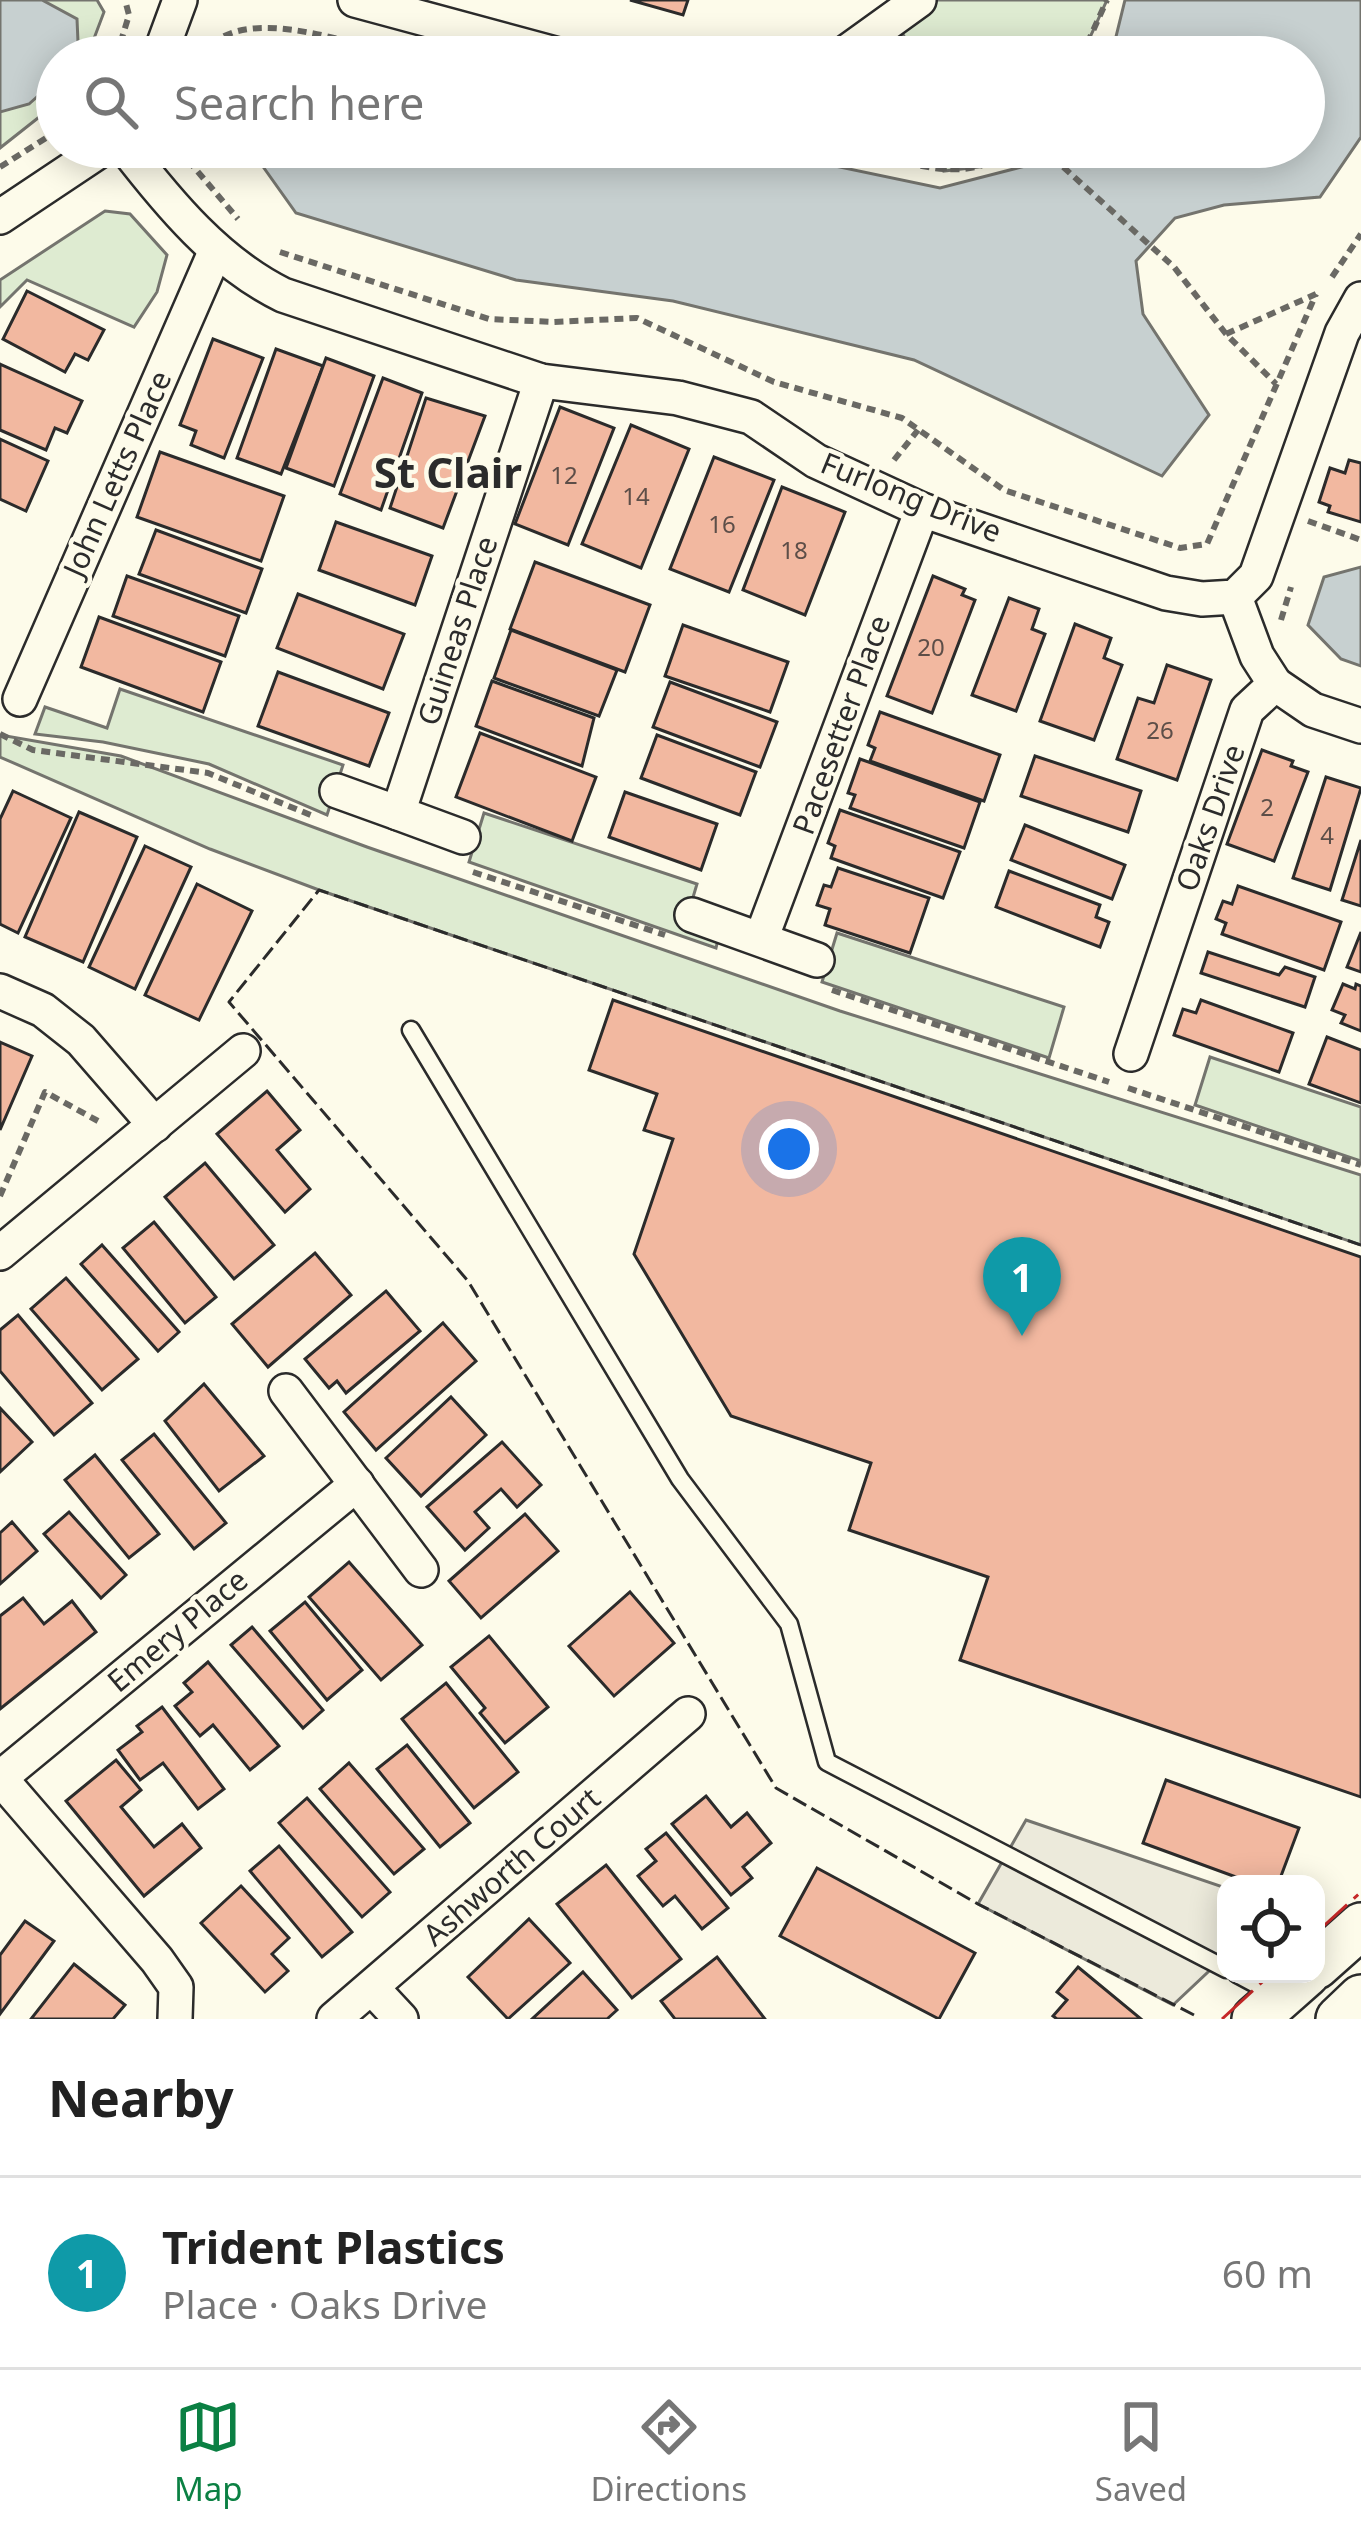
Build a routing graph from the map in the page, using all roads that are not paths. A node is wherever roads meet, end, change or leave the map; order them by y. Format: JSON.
{"nodes":[{"id":1,"x":179,"y":0,"type":"edge"},
{"id":2,"x":200,"y":0,"type":"edge"},
{"id":3,"x":355,"y":0,"type":"edge"},
{"id":4,"x":919,"y":0,"type":"edge"},
{"id":5,"x":166,"y":36,"type":"edge"},
{"id":6,"x":488,"y":36,"type":"edge"},
{"id":7,"x":869,"y":36,"type":"edge"},
{"id":8,"x":73,"y":168,"type":"edge"},
{"id":9,"x":144,"y":168,"type":"edge"},
{"id":10,"x":0,"y":217,"type":"edge"},
{"id":11,"x":216,"y":250,"type":"junction"},
{"id":12,"x":1361,"y":299,"type":"edge"},
{"id":13,"x":541,"y":381,"type":"junction"},
{"id":14,"x":922,"y":510,"type":"junction"},
{"id":15,"x":1235,"y":597,"type":"junction"},
{"id":16,"x":1275,"y":684,"type":"junction"},
{"id":17,"x":20,"y":699,"type":"dead end"},
{"id":18,"x":1361,"y":726,"type":"edge"},
{"id":19,"x":331,"y":806,"type":"road end"},
{"id":20,"x":398,"y":813,"type":"junction"},
{"id":21,"x":464,"y":853,"type":"road end"},
{"id":22,"x":687,"y":927,"type":"road end"},
{"id":23,"x":761,"y":939,"type":"junction"},
{"id":24,"x":824,"y":975,"type":"road end"},
{"id":25,"x":0,"y":991,"type":"edge"},
{"id":26,"x":411,"y":1030,"type":"dead end"},
{"id":27,"x":243,"y":1051,"type":"dead end"},
{"id":28,"x":1132,"y":1054,"type":"dead end"},
{"id":29,"x":155,"y":1125,"type":"junction"},
{"id":30,"x":0,"y":1252,"type":"edge"},
{"id":31,"x":286,"y":1391,"type":"dead end"},
{"id":32,"x":357,"y":1484,"type":"junction"},
{"id":33,"x":421,"y":1570,"type":"dead end"},
{"id":34,"x":688,"y":1714,"type":"dead end"},
{"id":35,"x":0,"y":1778,"type":"edge"},
{"id":36,"x":1361,"y":1926,"type":"edge"},
{"id":37,"x":1325,"y":1958,"type":"edge"},
{"id":38,"x":1217,"y":1964,"type":"edge"},
{"id":39,"x":373,"y":1989,"type":"junction"},
{"id":40,"x":1361,"y":1998,"type":"edge"},
{"id":41,"x":176,"y":2019,"type":"edge"},
{"id":42,"x":334,"y":2019,"type":"edge"},
{"id":43,"x":401,"y":2019,"type":"edge"},
{"id":44,"x":1339,"y":2019,"type":"edge"}],
"edges":[{"from":1,"to":2,"type":"street"},
{"from":1,"to":5,"type":"street"},
{"from":3,"to":6,"type":"street"},
{"from":4,"to":7,"type":"street"},
{"from":8,"to":10,"type":"street"},
{"from":9,"to":11,"type":"street","name":"Furlong Drive"},
{"from":11,"to":13,"type":"street","name":"Furlong Drive"},
{"from":11,"to":17,"type":"street","name":"John Letts Place"},
{"from":12,"to":15,"type":"street"},
{"from":13,"to":14,"type":"street","name":"Furlong Drive"},
{"from":13,"to":20,"type":"street","name":"Guineas Place"},
{"from":14,"to":15,"type":"street","name":"Furlong Drive"},
{"from":14,"to":23,"type":"street","name":"Pacesetter Place"},
{"from":15,"to":16,"type":"street"},
{"from":16,"to":18,"type":"street"},
{"from":16,"to":28,"type":"street","name":"Oaks Drive"},
{"from":19,"to":20,"type":"street"},
{"from":20,"to":21,"type":"street"},
{"from":22,"to":23,"type":"street"},
{"from":23,"to":24,"type":"street"},
{"from":25,"to":29,"type":"street"},
{"from":26,"to":38,"type":"lane"},
{"from":27,"to":29,"type":"street"},
{"from":29,"to":30,"type":"street"},
{"from":31,"to":32,"type":"street"},
{"from":32,"to":33,"type":"street"},
{"from":32,"to":35,"type":"street","name":"Emery Place"},
{"from":34,"to":39,"type":"street","name":"Ashworth Court"},
{"from":35,"to":41,"type":"street"},
{"from":36,"to":37,"type":"main road"},
{"from":39,"to":42,"type":"street","name":"Ashworth Court"},
{"from":39,"to":43,"type":"street"},
{"from":40,"to":44,"type":"main road"}]}
